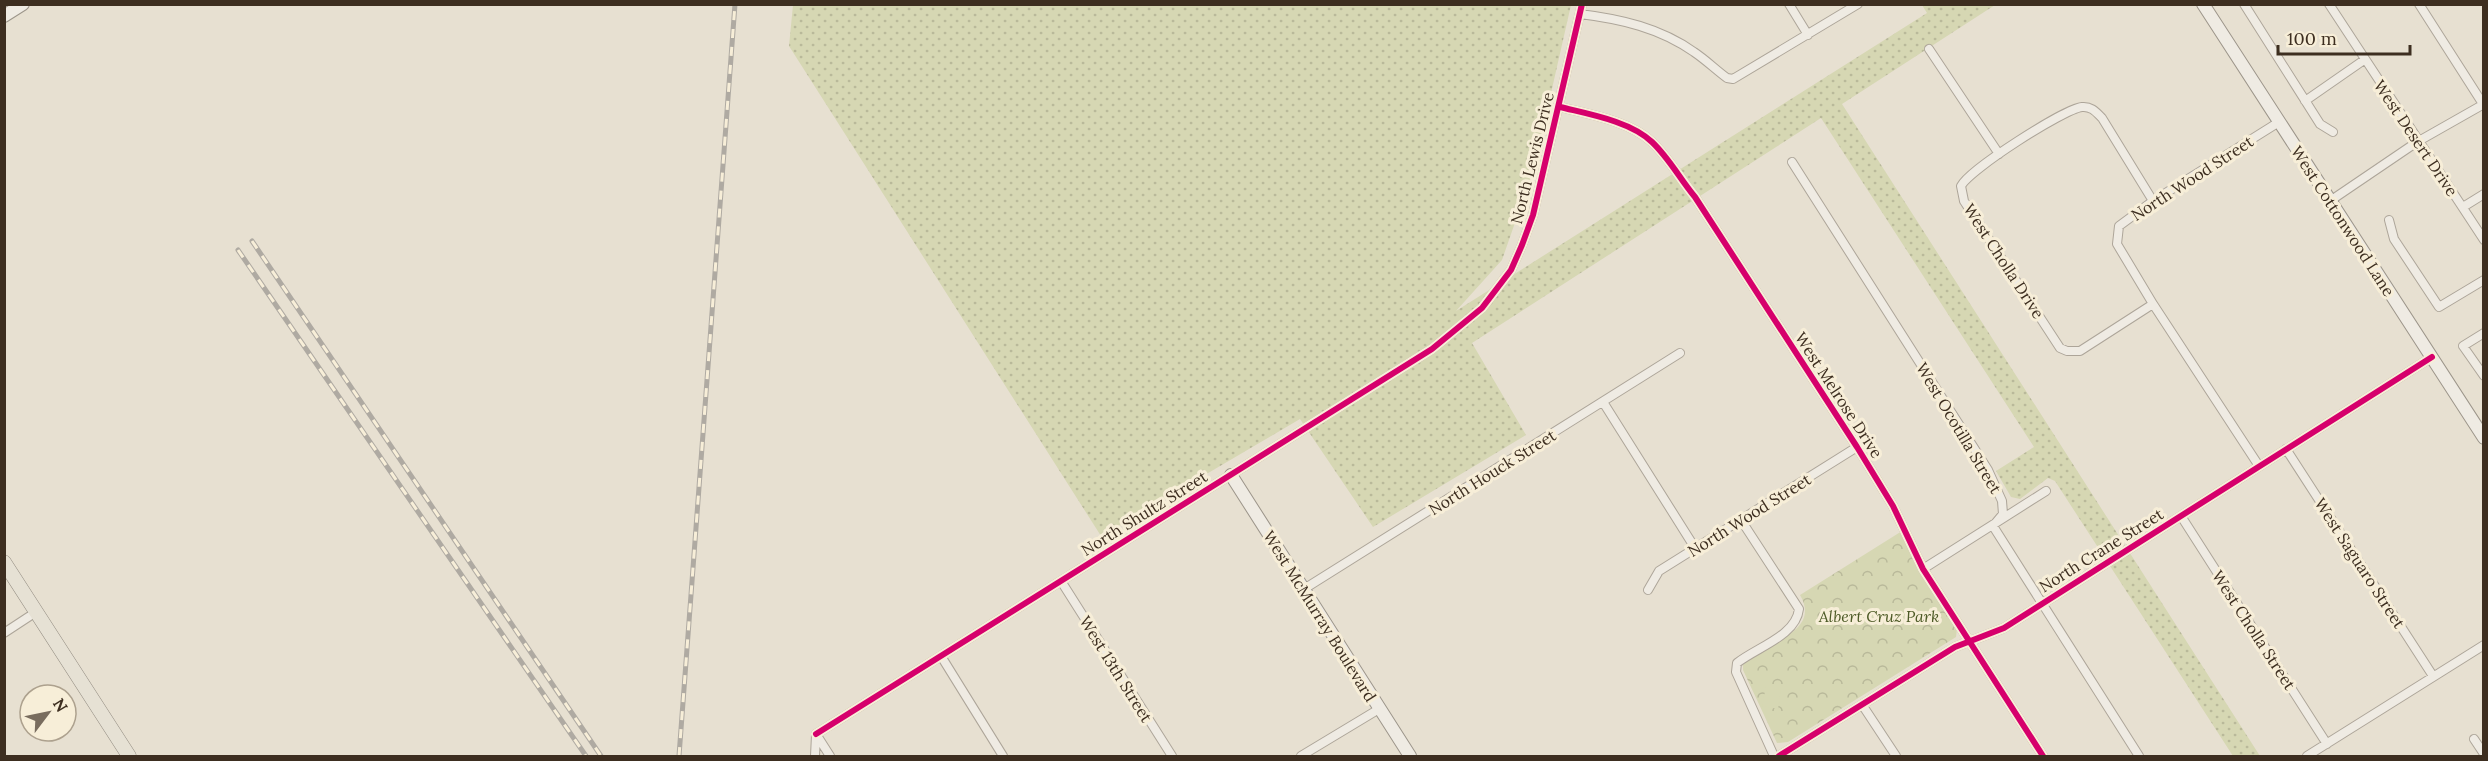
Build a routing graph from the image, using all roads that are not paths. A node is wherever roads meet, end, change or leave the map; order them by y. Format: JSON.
{"nodes":[{"id":1,"x":23,"y":4,"type":"edge"},
{"id":2,"x":1789,"y":4,"type":"edge"},
{"id":3,"x":1858,"y":4,"type":"edge"},
{"id":4,"x":2203,"y":4,"type":"edge"},
{"id":5,"x":2244,"y":4,"type":"edge"},
{"id":6,"x":2330,"y":4,"type":"edge"},
{"id":7,"x":2419,"y":4,"type":"edge"},
{"id":8,"x":1581,"y":9,"type":"edge"},
{"id":9,"x":4,"y":16,"type":"edge"},
{"id":10,"x":1808,"y":35,"type":"junction"},
{"id":11,"x":1929,"y":49,"type":"dead end"},
{"id":12,"x":2364,"y":60,"type":"junction"},
{"id":13,"x":2305,"y":100,"type":"junction"},
{"id":14,"x":2483,"y":104,"type":"edge"},
{"id":15,"x":1560,"y":107,"type":"junction"},
{"id":16,"x":2279,"y":122,"type":"junction"},
{"id":17,"x":2333,"y":132,"type":"dead end"},
{"id":18,"x":2417,"y":142,"type":"junction"},
{"id":19,"x":1999,"y":154,"type":"junction"},
{"id":20,"x":1792,"y":162,"type":"dead end"},
{"id":21,"x":2484,"y":194,"type":"edge"},
{"id":22,"x":2154,"y":201,"type":"junction"},
{"id":23,"x":2330,"y":201,"type":"junction"},
{"id":24,"x":2463,"y":207,"type":"junction"},
{"id":25,"x":2389,"y":220,"type":"dead end"},
{"id":26,"x":2484,"y":240,"type":"edge"},
{"id":27,"x":2484,"y":280,"type":"edge"},
{"id":28,"x":2153,"y":304,"type":"junction"},
{"id":29,"x":1482,"y":308,"type":"joint"},
{"id":30,"x":2484,"y":333,"type":"edge"},
{"id":31,"x":1680,"y":353,"type":"dead end"},
{"id":32,"x":2432,"y":357,"type":"junction"},
{"id":33,"x":2484,"y":376,"type":"edge"},
{"id":34,"x":1603,"y":402,"type":"junction"},
{"id":35,"x":2484,"y":438,"type":"edge"},
{"id":36,"x":1857,"y":447,"type":"junction"},
{"id":37,"x":2286,"y":450,"type":"junction"},
{"id":38,"x":2259,"y":466,"type":"junction"},
{"id":39,"x":1231,"y":475,"type":"junction"},
{"id":40,"x":2046,"y":491,"type":"dead end"},
{"id":41,"x":2181,"y":516,"type":"junction"},
{"id":42,"x":1741,"y":520,"type":"junction"},
{"id":43,"x":1993,"y":526,"type":"junction"},
{"id":44,"x":1695,"y":548,"type":"junction"},
{"id":45,"x":4,"y":562,"type":"edge"},
{"id":46,"x":1923,"y":568,"type":"junction"},
{"id":47,"x":1061,"y":581,"type":"junction"},
{"id":48,"x":1304,"y":589,"type":"junction"},
{"id":49,"x":1648,"y":590,"type":"dead end"},
{"id":50,"x":2042,"y":603,"type":"junction"},
{"id":51,"x":36,"y":612,"type":"junction"},
{"id":52,"x":4,"y":633,"type":"edge"},
{"id":53,"x":1970,"y":643,"type":"junction"},
{"id":54,"x":2484,"y":645,"type":"edge"},
{"id":55,"x":941,"y":656,"type":"junction"},
{"id":56,"x":2433,"y":676,"type":"junction"},
{"id":57,"x":1863,"y":706,"type":"junction"},
{"id":58,"x":1378,"y":709,"type":"junction"},
{"id":59,"x":816,"y":734,"type":"junction"},
{"id":60,"x":2474,"y":739,"type":"dead end"},
{"id":61,"x":2327,"y":744,"type":"junction"},
{"id":62,"x":2484,"y":754,"type":"edge"},
{"id":63,"x":129,"y":756,"type":"edge"},
{"id":64,"x":814,"y":756,"type":"edge"},
{"id":65,"x":830,"y":756,"type":"edge"},
{"id":66,"x":1003,"y":756,"type":"edge"},
{"id":67,"x":1172,"y":756,"type":"edge"},
{"id":68,"x":1301,"y":756,"type":"edge"},
{"id":69,"x":1410,"y":756,"type":"edge"},
{"id":70,"x":1774,"y":756,"type":"edge"},
{"id":71,"x":1779,"y":756,"type":"edge"},
{"id":72,"x":1896,"y":756,"type":"edge"},
{"id":73,"x":2043,"y":756,"type":"edge"},
{"id":74,"x":2139,"y":756,"type":"edge"},
{"id":75,"x":2307,"y":756,"type":"edge"}],
"edges":[{"from":1,"to":9,"type":"main road"},
{"from":2,"to":10,"type":"street"},
{"from":3,"to":10,"type":"street"},
{"from":4,"to":16,"type":"main road","name":"West Cottonwood Lane"},
{"from":5,"to":13,"type":"street"},
{"from":6,"to":12,"type":"street","name":"West Desert Drive"},
{"from":7,"to":14,"type":"street"},
{"from":8,"to":10,"type":"street"},
{"from":8,"to":15,"type":"street","name":"North Lewis Drive"},
{"from":11,"to":19,"type":"street"},
{"from":12,"to":13,"type":"street"},
{"from":12,"to":18,"type":"street","name":"West Desert Drive"},
{"from":13,"to":17,"type":"street"},
{"from":14,"to":18,"type":"street"},
{"from":15,"to":29,"type":"street","name":"North Lewis Drive"},
{"from":15,"to":36,"type":"street","name":"West Melrose Drive"},
{"from":16,"to":22,"type":"street","name":"North Wood Street"},
{"from":16,"to":23,"type":"main road","name":"West Cottonwood Lane"},
{"from":18,"to":23,"type":"street"},
{"from":18,"to":24,"type":"street","name":"West Desert Drive"},
{"from":19,"to":22,"type":"street","name":"West Cholla Drive"},
{"from":19,"to":28,"type":"street","name":"West Cholla Drive"},
{"from":20,"to":43,"type":"street","name":"West Ocotilla Street"},
{"from":21,"to":24,"type":"street"},
{"from":22,"to":28,"type":"street","name":"North Wood Street"},
{"from":23,"to":32,"type":"main road","name":"West Cottonwood Lane"},
{"from":24,"to":26,"type":"street","name":"West Desert Drive"},
{"from":25,"to":27,"type":"street"},
{"from":28,"to":38,"type":"street"},
{"from":29,"to":39,"type":"street","name":"North Shultz Street"},
{"from":30,"to":33,"type":"street"},
{"from":31,"to":34,"type":"street","name":"North Houck Street"},
{"from":32,"to":35,"type":"main road","name":"West Cottonwood Lane"},
{"from":32,"to":37,"type":"street","name":"North Crane Street"},
{"from":34,"to":44,"type":"street"},
{"from":34,"to":48,"type":"street","name":"North Houck Street"},
{"from":36,"to":42,"type":"street","name":"North Wood Street"},
{"from":36,"to":46,"type":"street","name":"West Melrose Drive"},
{"from":37,"to":38,"type":"street","name":"North Crane Street"},
{"from":37,"to":56,"type":"street","name":"West Saguaro Street"},
{"from":38,"to":41,"type":"street","name":"North Crane Street"},
{"from":39,"to":47,"type":"street","name":"North Shultz Street"},
{"from":39,"to":48,"type":"main road","name":"West McMurray Boulevard"},
{"from":40,"to":43,"type":"street"},
{"from":41,"to":50,"type":"street","name":"North Crane Street"},
{"from":41,"to":61,"type":"street","name":"West Cholla Street"},
{"from":42,"to":44,"type":"street","name":"North Wood Street"},
{"from":42,"to":70,"type":"street"},
{"from":43,"to":46,"type":"street"},
{"from":43,"to":50,"type":"street"},
{"from":44,"to":49,"type":"street","name":"North Wood Street"},
{"from":45,"to":51,"type":"main road"},
{"from":46,"to":53,"type":"street","name":"West Melrose Drive"},
{"from":47,"to":55,"type":"street","name":"North Shultz Street"},
{"from":47,"to":67,"type":"street","name":"West 13th Street"},
{"from":48,"to":58,"type":"main road","name":"West McMurray Boulevard"},
{"from":50,"to":53,"type":"street","name":"North Crane Street"},
{"from":50,"to":74,"type":"street"},
{"from":51,"to":52,"type":"street"},
{"from":51,"to":63,"type":"main road"},
{"from":53,"to":57,"type":"street","name":"North Crane Street"},
{"from":53,"to":73,"type":"street","name":"West Melrose Drive"},
{"from":54,"to":56,"type":"street"},
{"from":55,"to":59,"type":"street","name":"North Shultz Street"},
{"from":55,"to":66,"type":"street"},
{"from":56,"to":61,"type":"street"},
{"from":57,"to":71,"type":"street","name":"North Crane Street"},
{"from":57,"to":72,"type":"street"},
{"from":58,"to":68,"type":"street"},
{"from":58,"to":69,"type":"main road","name":"West McMurray Boulevard"},
{"from":59,"to":64,"type":"street"},
{"from":59,"to":65,"type":"street"},
{"from":60,"to":62,"type":"street"},
{"from":61,"to":75,"type":"street"}]}
